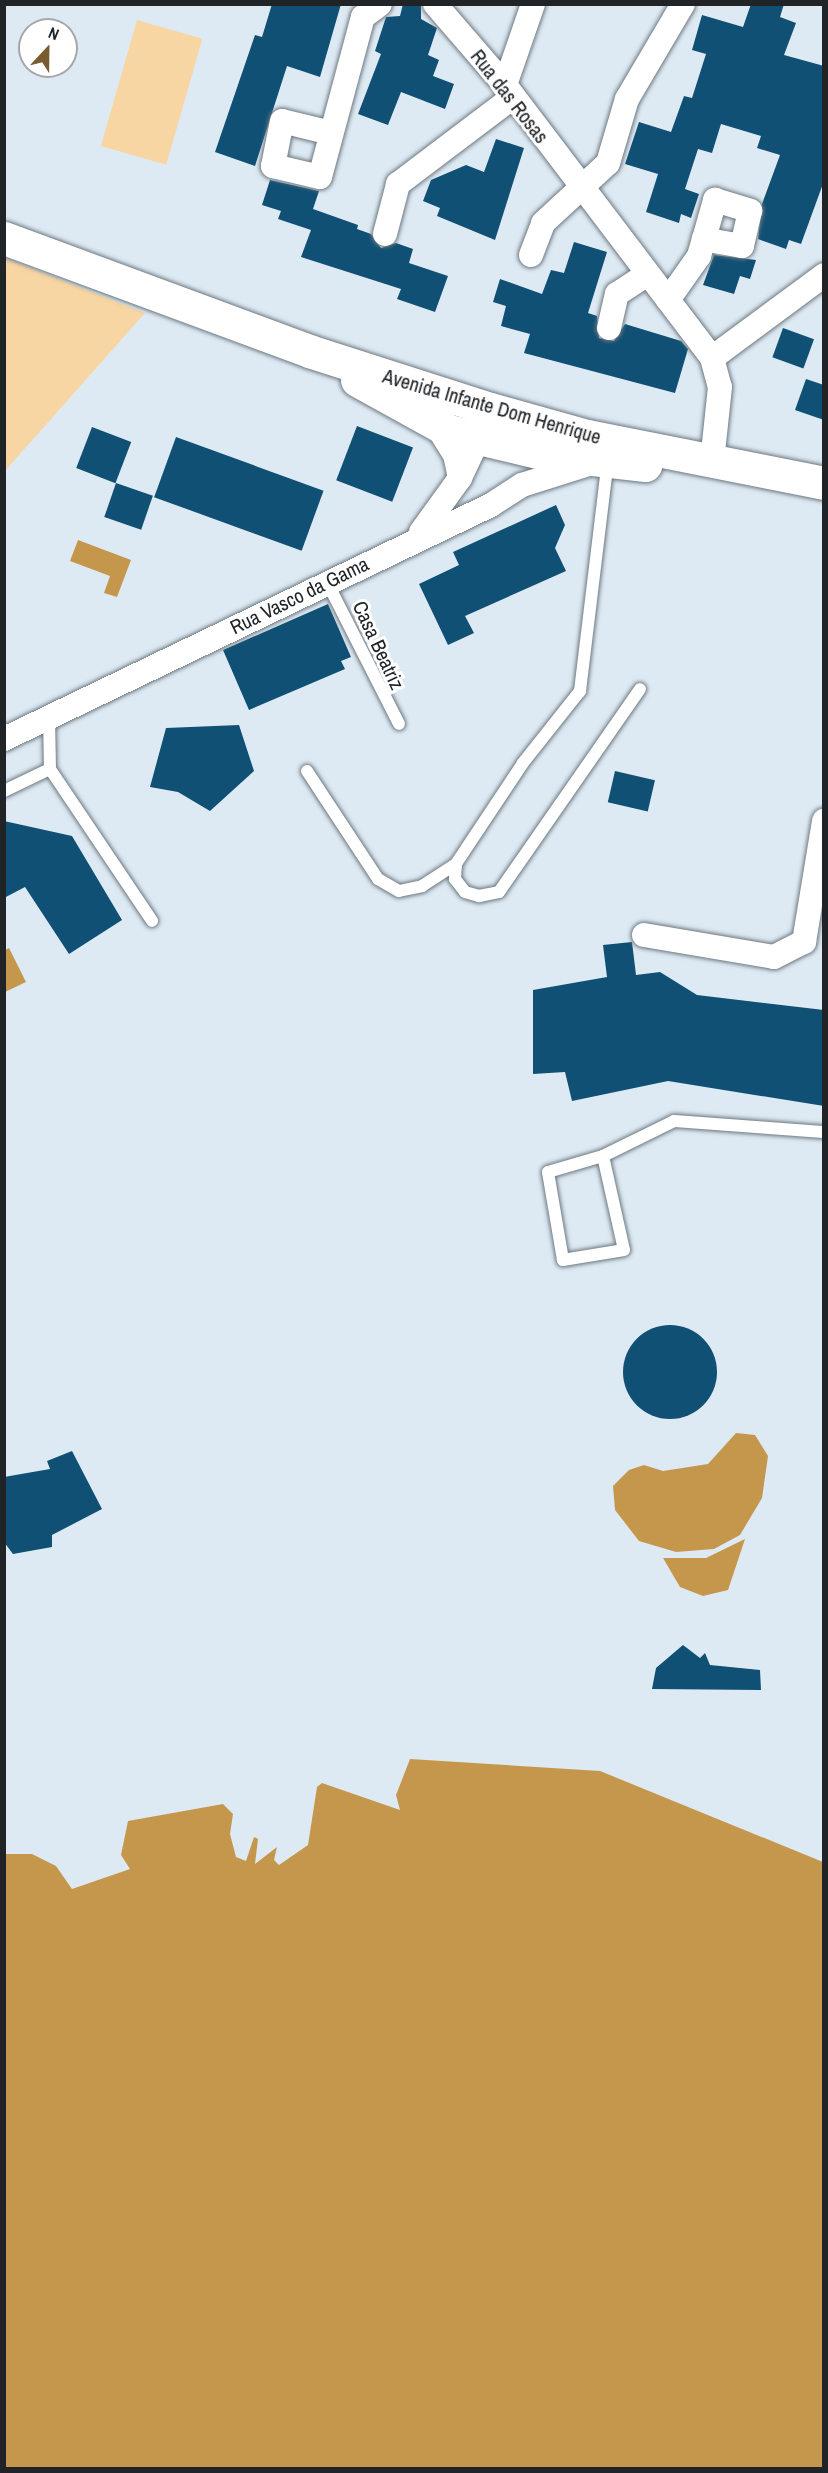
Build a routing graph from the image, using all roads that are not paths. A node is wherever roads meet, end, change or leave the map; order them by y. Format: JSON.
{"nodes":[{"id":1,"x":380,"y":4,"type":"edge"},
{"id":2,"x":435,"y":4,"type":"edge"},
{"id":3,"x":533,"y":4,"type":"edge"},
{"id":4,"x":683,"y":4,"type":"edge"},
{"id":5,"x":509,"y":91,"type":"junction"},
{"id":6,"x":331,"y":133,"type":"dead end"},
{"id":7,"x":583,"y":189,"type":"junction"},
{"id":8,"x":384,"y":234,"type":"dead end"},
{"id":9,"x":4,"y":238,"type":"edge"},
{"id":10,"x":704,"y":239,"type":"dead end"},
{"id":11,"x":531,"y":255,"type":"dead end"},
{"id":12,"x":646,"y":274,"type":"junction"},
{"id":13,"x":824,"y":275,"type":"edge"},
{"id":14,"x":668,"y":300,"type":"junction"},
{"id":15,"x":609,"y":328,"type":"dead end"},
{"id":16,"x":309,"y":351,"type":"junction"},
{"id":17,"x":712,"y":358,"type":"junction"},
{"id":18,"x":386,"y":375,"type":"junction"},
{"id":19,"x":436,"y":425,"type":"junction"},
{"id":20,"x":498,"y":440,"type":"junction"},
{"id":21,"x":606,"y":452,"type":"junction"},
{"id":22,"x":712,"y":462,"type":"junction"},
{"id":23,"x":460,"y":478,"type":"junction"},
{"id":24,"x":824,"y":483,"type":"edge"},
{"id":25,"x":522,"y":485,"type":"junction"},
{"id":26,"x":414,"y":540,"type":"junction"},
{"id":27,"x":327,"y":582,"type":"junction"},
{"id":28,"x":640,"y":689,"type":"dead end"},
{"id":29,"x":49,"y":715,"type":"junction"},
{"id":30,"x":399,"y":724,"type":"dead end"},
{"id":31,"x":4,"y":739,"type":"edge"},
{"id":32,"x":50,"y":769,"type":"junction"},
{"id":33,"x":307,"y":771,"type":"dead end"},
{"id":34,"x":4,"y":791,"type":"edge"},
{"id":35,"x":824,"y":821,"type":"edge"},
{"id":36,"x":456,"y":864,"type":"junction"},
{"id":37,"x":152,"y":921,"type":"dead end"},
{"id":38,"x":644,"y":935,"type":"dead end"},
{"id":39,"x":824,"y":1132,"type":"edge"},
{"id":40,"x":603,"y":1156,"type":"junction"}],
"edges":[{"from":1,"to":6,"type":"street"},
{"from":2,"to":5,"type":"street","name":"Rua das Rosas"},
{"from":3,"to":5,"type":"street"},
{"from":4,"to":7,"type":"street"},
{"from":5,"to":7,"type":"street","name":"Rua das Rosas"},
{"from":5,"to":8,"type":"street"},
{"from":7,"to":11,"type":"street"},
{"from":7,"to":12,"type":"street","name":"Rua das Rosas"},
{"from":9,"to":16,"type":"street","name":"Avenida Infante Dom Henrique"},
{"from":10,"to":14,"type":"street"},
{"from":12,"to":14,"type":"street","name":"Rua das Rosas"},
{"from":12,"to":15,"type":"street"},
{"from":13,"to":17,"type":"street"},
{"from":14,"to":17,"type":"street","name":"Rua das Rosas"},
{"from":16,"to":18,"type":"street","name":"Avenida Infante Dom Henrique"},
{"from":16,"to":19,"type":"street","name":"Avenida Infante Dom Henrique"},
{"from":17,"to":22,"type":"street","name":"Rua das Rosas"},
{"from":18,"to":20,"type":"street"},
{"from":18,"to":21,"type":"street","name":"Avenida Infante Dom Henrique"},
{"from":19,"to":20,"type":"street","name":"Avenida Infante Dom Henrique"},
{"from":19,"to":23,"type":"street"},
{"from":20,"to":21,"type":"street","name":"Avenida Infante Dom Henrique"},
{"from":20,"to":23,"type":"street"},
{"from":20,"to":25,"type":"street"},
{"from":21,"to":22,"type":"street","name":"Avenida Infante Dom Henrique"},
{"from":21,"to":25,"type":"street","name":"Rua Vasco da Gama"},
{"from":21,"to":36,"type":"lane"},
{"from":22,"to":24,"type":"street","name":"Avenida Infante Dom Henrique"},
{"from":23,"to":26,"type":"street"},
{"from":25,"to":26,"type":"street","name":"Rua Vasco da Gama"},
{"from":26,"to":27,"type":"street","name":"Rua Vasco da Gama"},
{"from":27,"to":29,"type":"street","name":"Rua Vasco da Gama"},
{"from":27,"to":30,"type":"lane","name":"Casa Beatriz"},
{"from":28,"to":36,"type":"lane"},
{"from":29,"to":31,"type":"street","name":"Rua Vasco da Gama"},
{"from":29,"to":32,"type":"lane"},
{"from":32,"to":34,"type":"lane"},
{"from":32,"to":37,"type":"lane"},
{"from":33,"to":36,"type":"lane"},
{"from":35,"to":38,"type":"street"},
{"from":39,"to":40,"type":"lane"},
{"from":40,"to":40,"type":"lane"}]}
